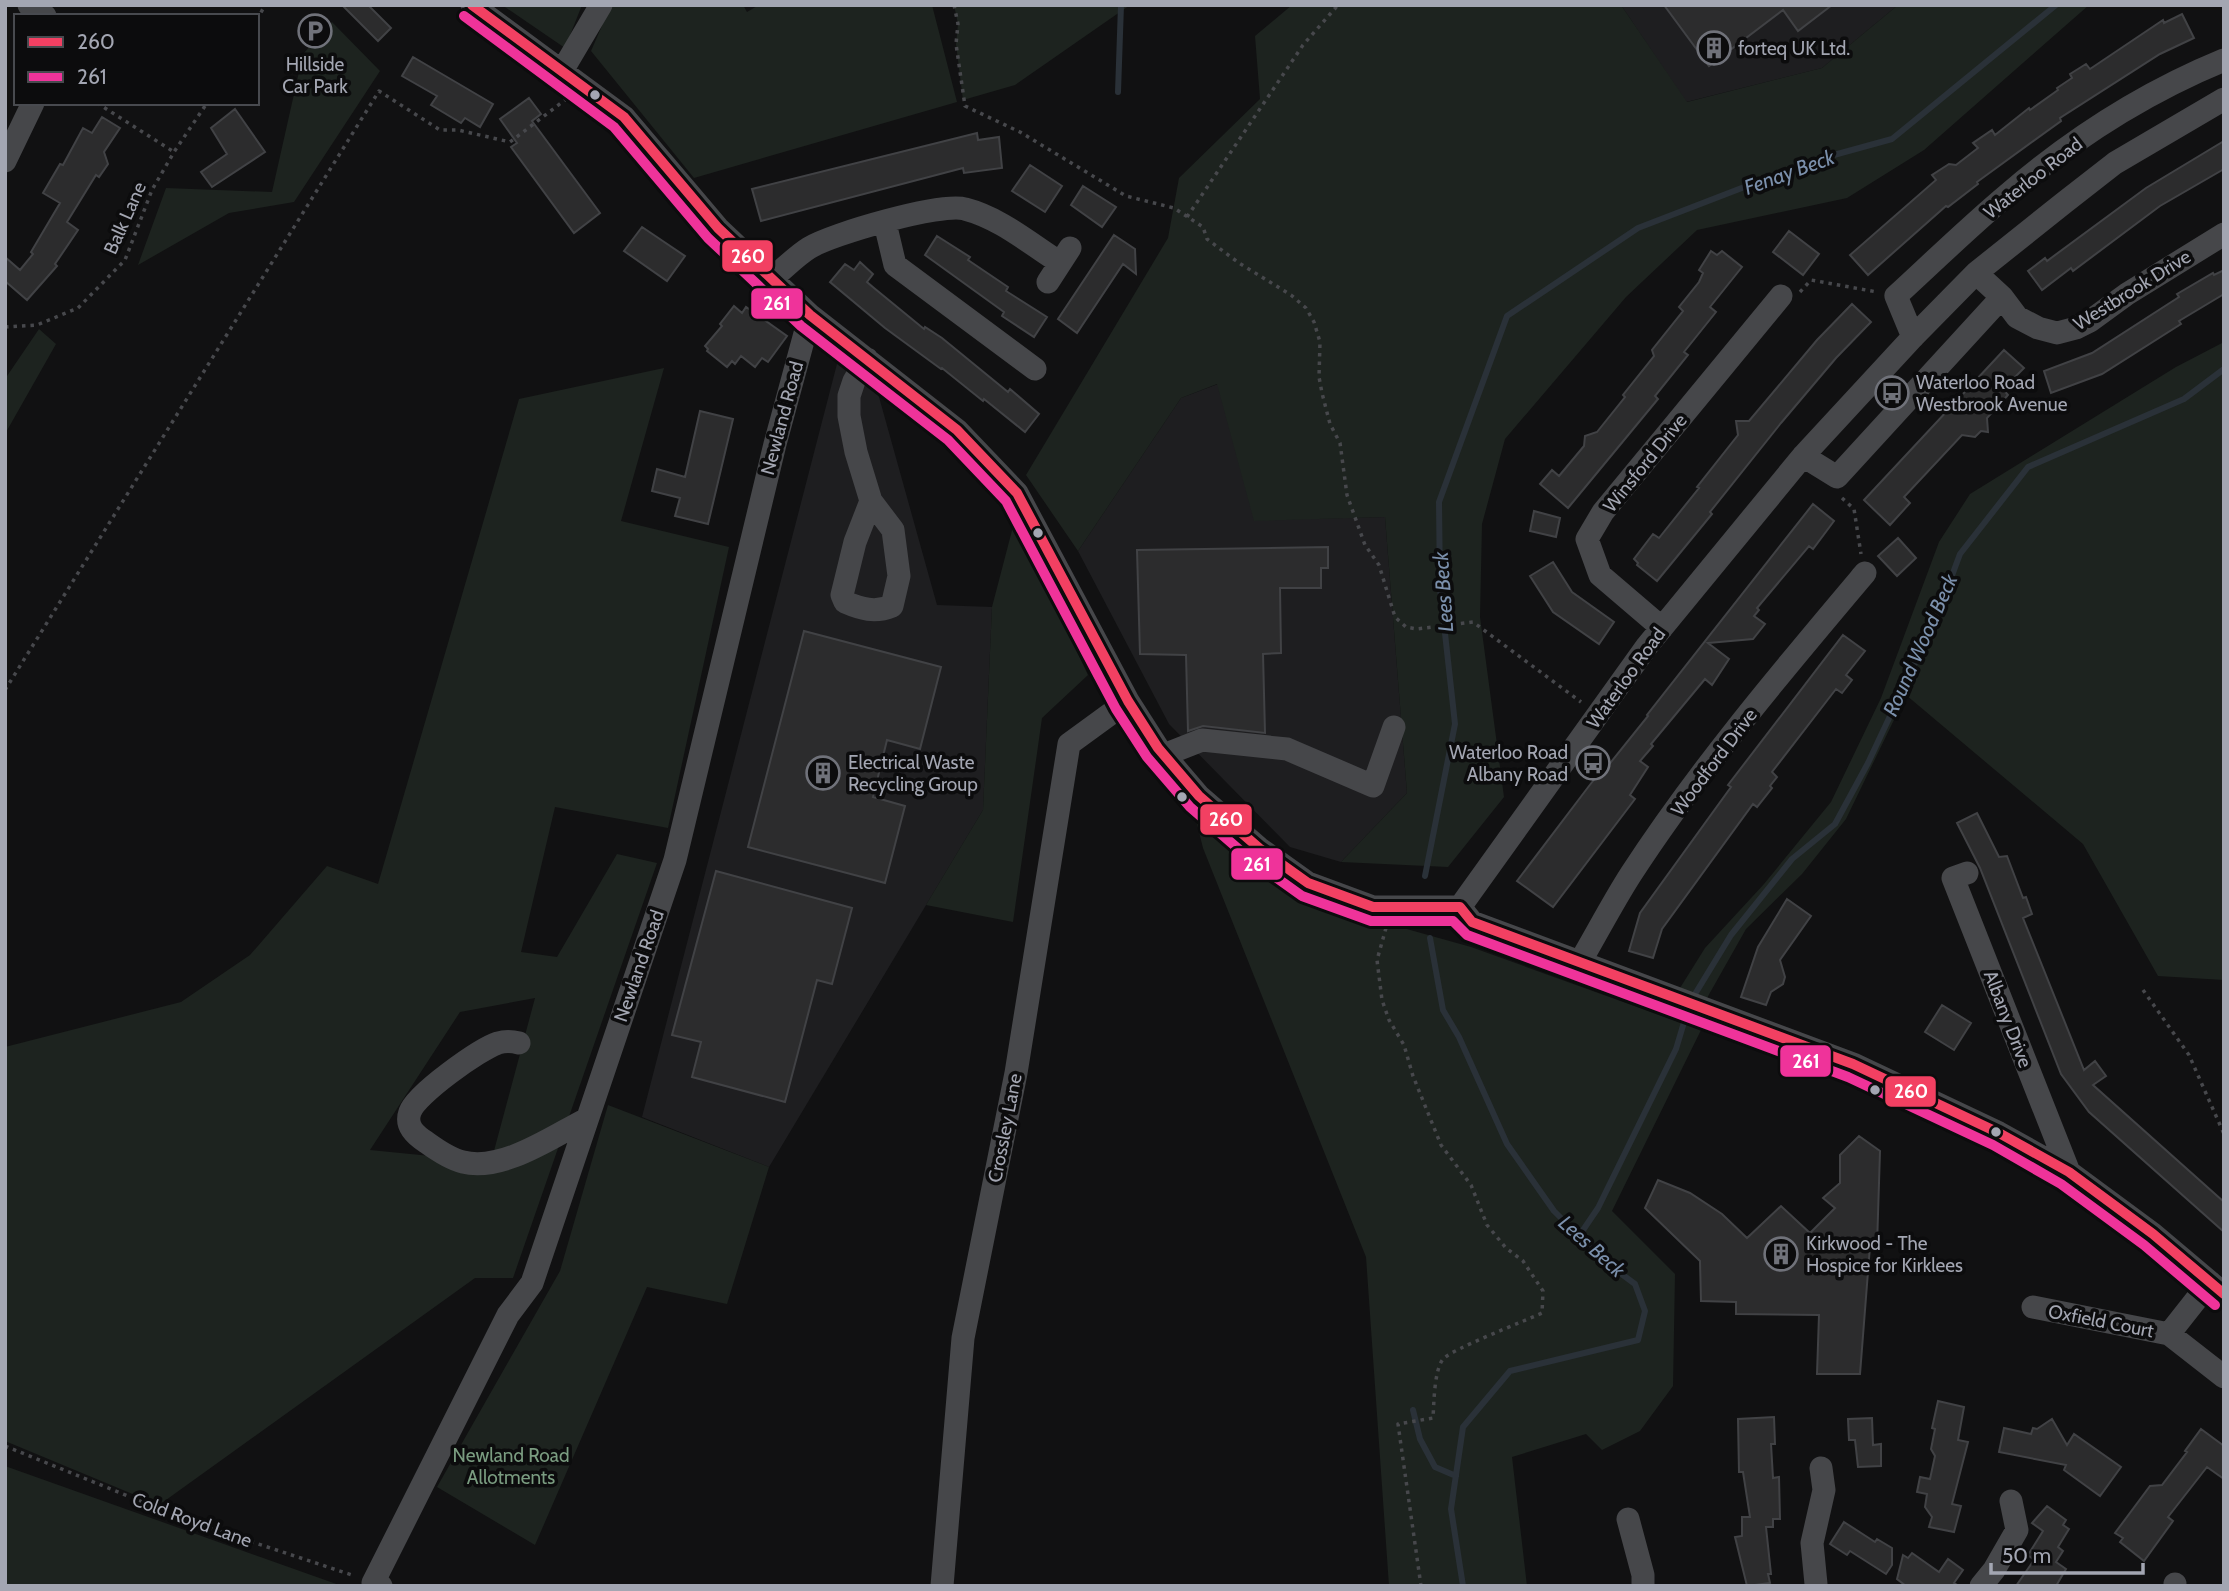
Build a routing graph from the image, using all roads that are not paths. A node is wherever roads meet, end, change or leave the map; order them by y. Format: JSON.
{"nodes":[{"id":1,"x":472,"y":5,"type":"edge"},
{"id":2,"x":601,"y":5,"type":"edge"},
{"id":3,"x":2224,"y":60,"type":"edge"},
{"id":4,"x":562,"y":71,"type":"junction"},
{"id":5,"x":2224,"y":99,"type":"edge"},
{"id":6,"x":32,"y":105,"type":"edge"},
{"id":7,"x":5,"y":161,"type":"edge"},
{"id":8,"x":885,"y":223,"type":"junction"},
{"id":9,"x":2224,"y":234,"type":"edge"},
{"id":10,"x":1059,"y":264,"type":"dead end"},
{"id":11,"x":1976,"y":273,"type":"junction"},
{"id":12,"x":771,"y":279,"type":"junction"},
{"id":13,"x":1781,"y":296,"type":"road end"},
{"id":14,"x":2003,"y":298,"type":"junction"},
{"id":15,"x":810,"y":315,"type":"junction"},
{"id":16,"x":1913,"y":337,"type":"junction"},
{"id":17,"x":867,"y":359,"type":"junction"},
{"id":18,"x":1035,"y":369,"type":"dead end"},
{"id":19,"x":1803,"y":456,"type":"junction"},
{"id":20,"x":871,"y":501,"type":"dead end"},
{"id":21,"x":1865,"y":573,"type":"road end"},
{"id":22,"x":1662,"y":628,"type":"junction"},
{"id":23,"x":1128,"y":701,"type":"junction"},
{"id":24,"x":1394,"y":727,"type":"dead end"},
{"id":25,"x":1164,"y":755,"type":"junction"},
{"id":26,"x":1967,"y":873,"type":"dead end"},
{"id":27,"x":1460,"y":907,"type":"junction"},
{"id":28,"x":1580,"y":962,"type":"junction"},
{"id":29,"x":519,"y":1044,"type":"dead end"},
{"id":30,"x":587,"y":1119,"type":"junction"},
{"id":31,"x":2069,"y":1172,"type":"junction"},
{"id":32,"x":2217,"y":1288,"type":"edge"},
{"id":33,"x":2033,"y":1307,"type":"dead end"},
{"id":34,"x":2169,"y":1334,"type":"junction"},
{"id":35,"x":2224,"y":1377,"type":"edge"},
{"id":36,"x":1821,"y":1468,"type":"dead end"},
{"id":37,"x":2011,"y":1501,"type":"dead end"},
{"id":38,"x":1628,"y":1519,"type":"dead end"},
{"id":39,"x":377,"y":1584,"type":"edge"},
{"id":40,"x":1817,"y":1585,"type":"edge"},
{"id":41,"x":942,"y":1586,"type":"edge"},
{"id":42,"x":1643,"y":1586,"type":"edge"},
{"id":43,"x":1981,"y":1586,"type":"edge"}],
"edges":[{"from":1,"to":4,"type":"street"},
{"from":2,"to":4,"type":"street"},
{"from":3,"to":16,"type":"street","name":"Waterloo Road"},
{"from":4,"to":12,"type":"street"},
{"from":5,"to":11,"type":"street","name":"Waterloo Road"},
{"from":6,"to":7,"type":"street"},
{"from":8,"to":10,"type":"street"},
{"from":8,"to":12,"type":"street"},
{"from":8,"to":18,"type":"street"},
{"from":9,"to":14,"type":"street","name":"Westbrook Drive"},
{"from":11,"to":14,"type":"street","name":"Westbrook Drive"},
{"from":11,"to":16,"type":"street","name":"Waterloo Road"},
{"from":12,"to":15,"type":"street"},
{"from":13,"to":22,"type":"street","name":"Winsford Drive"},
{"from":14,"to":19,"type":"street"},
{"from":15,"to":17,"type":"street"},
{"from":15,"to":30,"type":"street","name":"Newland Road"},
{"from":16,"to":19,"type":"street","name":"Waterloo Road"},
{"from":17,"to":20,"type":"street"},
{"from":17,"to":23,"type":"street"},
{"from":19,"to":22,"type":"street","name":"Waterloo Road"},
{"from":21,"to":28,"type":"street","name":"Woodford Drive"},
{"from":22,"to":27,"type":"street","name":"Waterloo Road"},
{"from":23,"to":25,"type":"street"},
{"from":23,"to":41,"type":"street","name":"Crossley Lane"},
{"from":24,"to":25,"type":"street"},
{"from":25,"to":27,"type":"street"},
{"from":26,"to":31,"type":"street","name":"Albany Drive"},
{"from":27,"to":28,"type":"street"},
{"from":28,"to":31,"type":"street"},
{"from":29,"to":30,"type":"street"},
{"from":30,"to":39,"type":"street","name":"Newland Road"},
{"from":31,"to":32,"type":"street"},
{"from":32,"to":34,"type":"street","name":"Oxfield Court"},
{"from":33,"to":34,"type":"street","name":"Oxfield Court"},
{"from":34,"to":35,"type":"street","name":"Oxfield Court"},
{"from":36,"to":40,"type":"street"},
{"from":37,"to":43,"type":"street"},
{"from":38,"to":42,"type":"street"}]}
